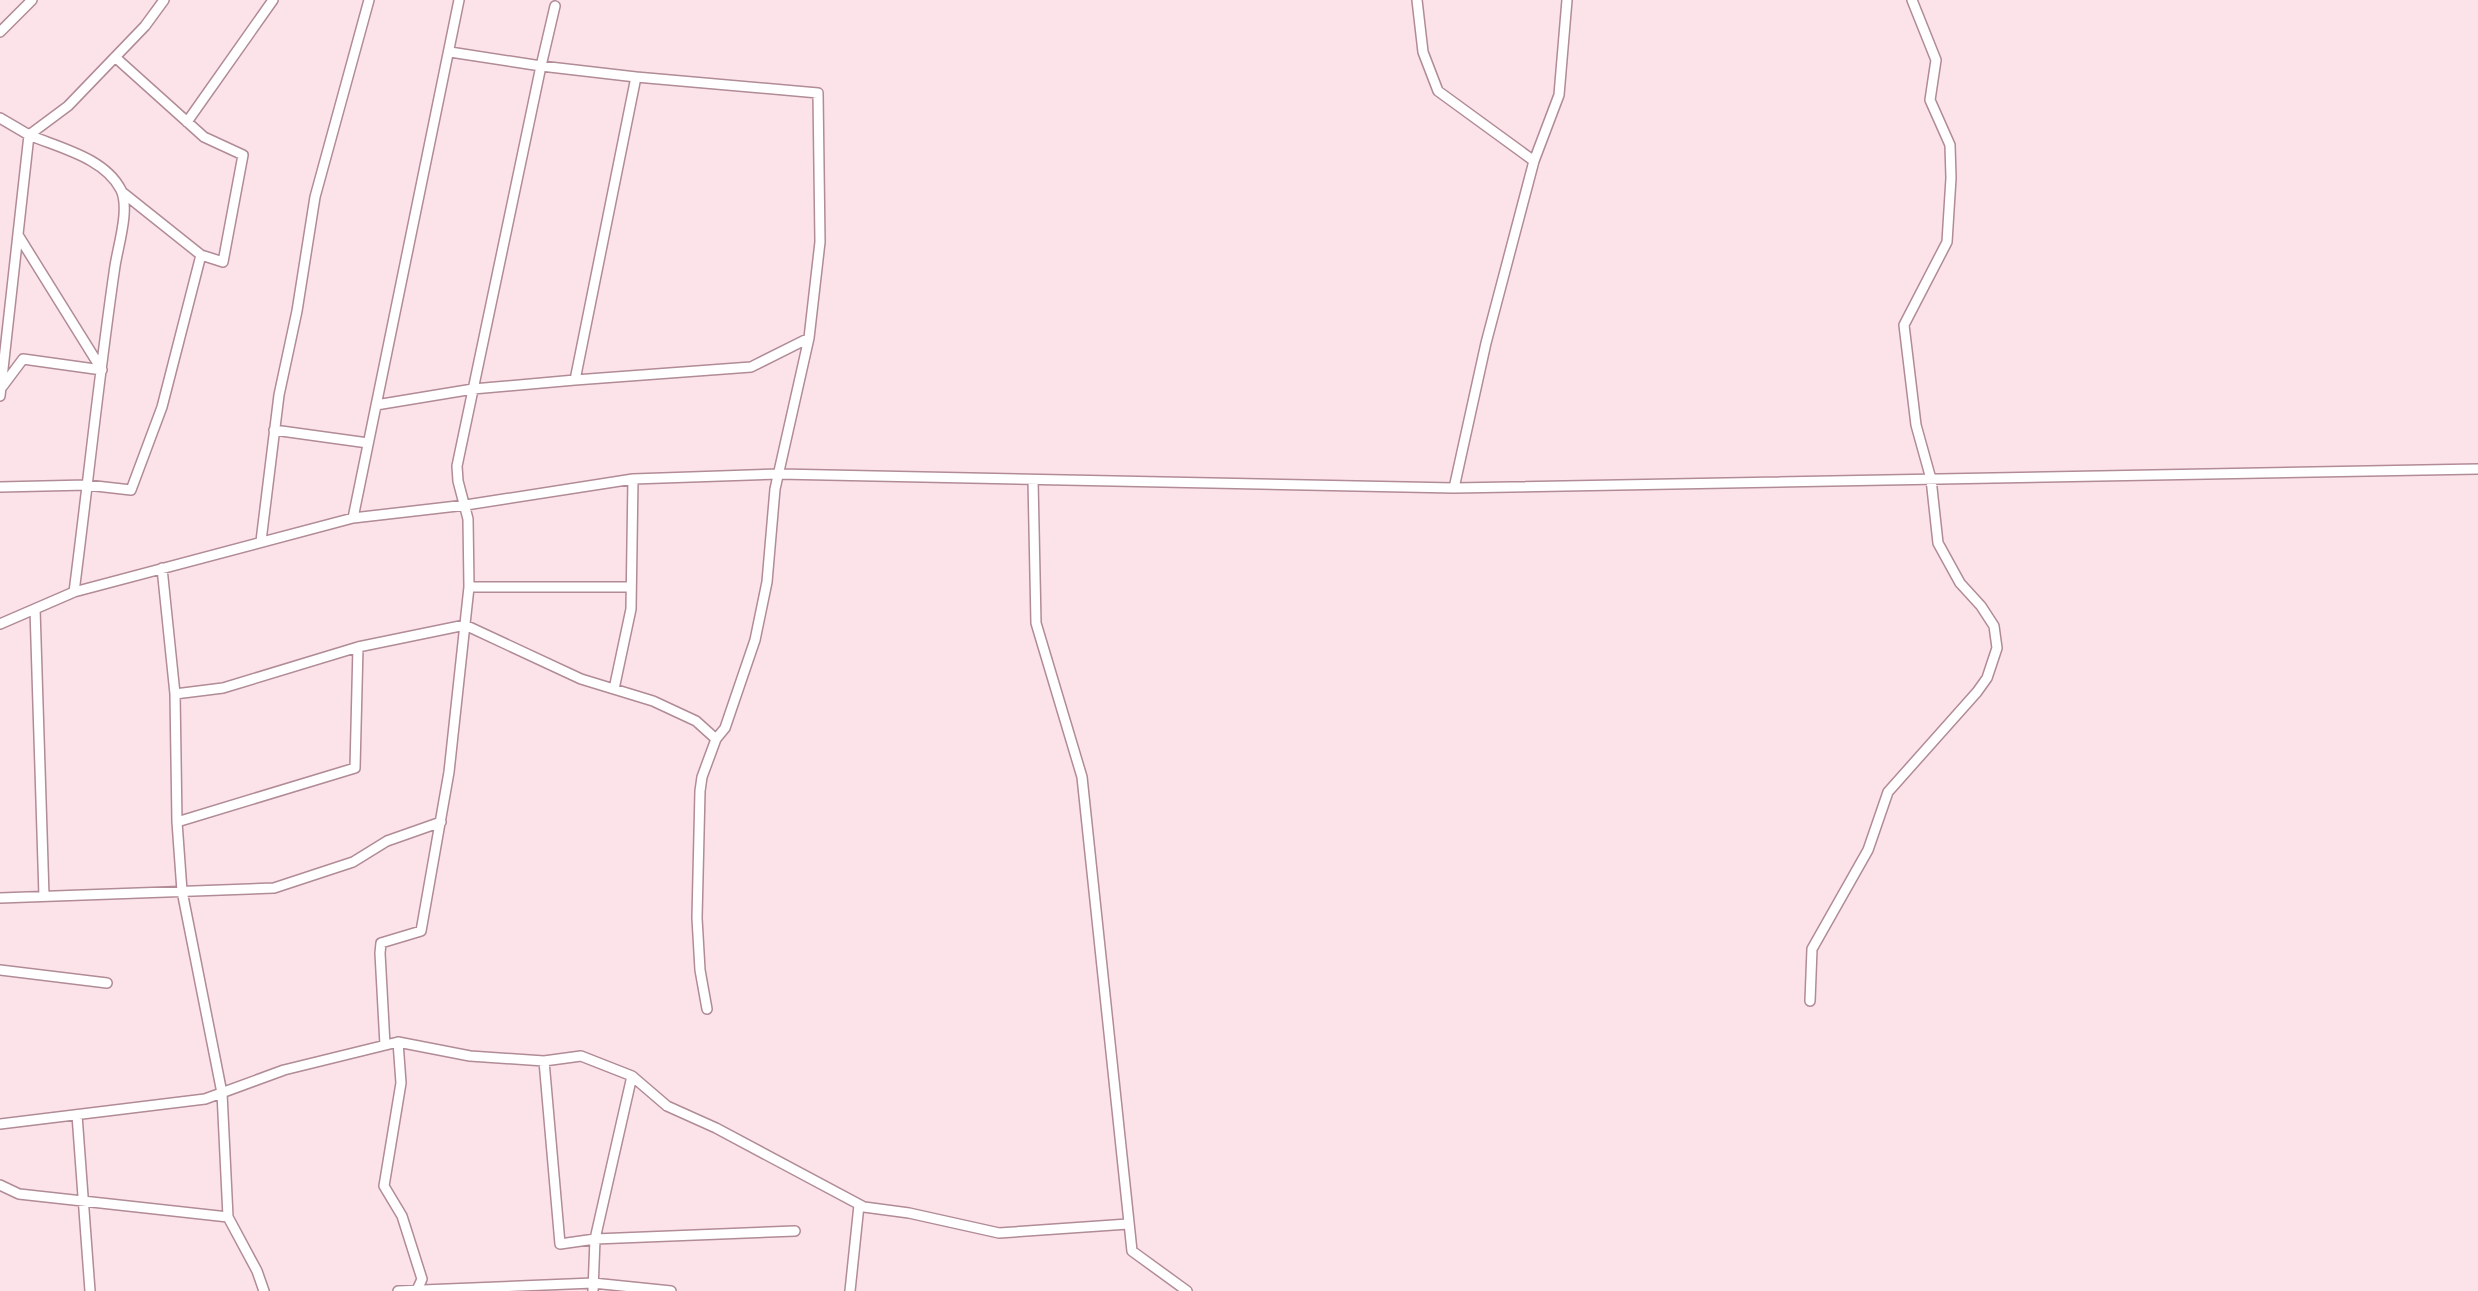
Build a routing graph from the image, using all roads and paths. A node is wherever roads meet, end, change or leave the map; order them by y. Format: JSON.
{"nodes":[{"id":1,"x":32,"y":0,"type":"edge"},
{"id":2,"x":164,"y":0,"type":"edge"},
{"id":3,"x":273,"y":0,"type":"edge"},
{"id":4,"x":369,"y":0,"type":"edge"},
{"id":5,"x":459,"y":0,"type":"edge"},
{"id":6,"x":1417,"y":0,"type":"edge"},
{"id":7,"x":1567,"y":0,"type":"edge"},
{"id":8,"x":1912,"y":0,"type":"edge"},
{"id":9,"x":555,"y":6,"type":"dead end"},
{"id":10,"x":0,"y":32,"type":"edge"},
{"id":11,"x":450,"y":52,"type":"junction"},
{"id":12,"x":115,"y":57,"type":"junction"},
{"id":13,"x":541,"y":66,"type":"junction"},
{"id":14,"x":636,"y":77,"type":"junction"},
{"id":15,"x":0,"y":118,"type":"edge"},
{"id":16,"x":187,"y":122,"type":"junction"},
{"id":17,"x":30,"y":135,"type":"junction"},
{"id":18,"x":1534,"y":160,"type":"junction"},
{"id":19,"x":122,"y":191,"type":"junction"},
{"id":20,"x":17,"y":235,"type":"junction"},
{"id":21,"x":201,"y":255,"type":"junction"},
{"id":22,"x":808,"y":338,"type":"junction"},
{"id":23,"x":102,"y":370,"type":"junction"},
{"id":24,"x":575,"y":380,"type":"junction"},
{"id":25,"x":0,"y":388,"type":"edge"},
{"id":26,"x":473,"y":389,"type":"junction"},
{"id":27,"x":0,"y":396,"type":"edge"},
{"id":28,"x":375,"y":405,"type":"junction"},
{"id":29,"x":274,"y":430,"type":"junction"},
{"id":30,"x":368,"y":443,"type":"junction"},
{"id":31,"x":2478,"y":469,"type":"edge"},
{"id":32,"x":779,"y":474,"type":"junction"},
{"id":33,"x":633,"y":479,"type":"junction"},
{"id":34,"x":1931,"y":479,"type":"junction"},
{"id":35,"x":1033,"y":480,"type":"junction"},
{"id":36,"x":87,"y":485,"type":"junction"},
{"id":37,"x":0,"y":487,"type":"edge"},
{"id":38,"x":1454,"y":488,"type":"junction"},
{"id":39,"x":466,"y":505,"type":"junction"},
{"id":40,"x":353,"y":518,"type":"junction"},
{"id":41,"x":261,"y":541,"type":"junction"},
{"id":42,"x":162,"y":568,"type":"junction"},
{"id":43,"x":468,"y":587,"type":"junction"},
{"id":44,"x":631,"y":587,"type":"junction"},
{"id":45,"x":74,"y":592,"type":"junction"},
{"id":46,"x":34,"y":609,"type":"junction"},
{"id":47,"x":0,"y":624,"type":"edge"},
{"id":48,"x":465,"y":625,"type":"junction"},
{"id":49,"x":358,"y":647,"type":"junction"},
{"id":50,"x":614,"y":689,"type":"junction"},
{"id":51,"x":175,"y":694,"type":"junction"},
{"id":52,"x":716,"y":739,"type":"junction"},
{"id":53,"x":177,"y":822,"type":"junction"},
{"id":54,"x":441,"y":822,"type":"junction"},
{"id":55,"x":182,"y":891,"type":"junction"},
{"id":56,"x":44,"y":896,"type":"junction"},
{"id":57,"x":0,"y":898,"type":"edge"},
{"id":58,"x":0,"y":970,"type":"edge"},
{"id":59,"x":106,"y":983,"type":"dead end"},
{"id":60,"x":1810,"y":1001,"type":"dead end"},
{"id":61,"x":707,"y":1009,"type":"dead end"},
{"id":62,"x":398,"y":1042,"type":"junction"},
{"id":63,"x":385,"y":1045,"type":"junction"},
{"id":64,"x":544,"y":1061,"type":"junction"},
{"id":65,"x":632,"y":1076,"type":"junction"},
{"id":66,"x":222,"y":1093,"type":"junction"},
{"id":67,"x":77,"y":1115,"type":"junction"},
{"id":68,"x":0,"y":1124,"type":"edge"},
{"id":69,"x":0,"y":1185,"type":"edge"},
{"id":70,"x":83,"y":1200,"type":"junction"},
{"id":71,"x":859,"y":1205,"type":"junction"},
{"id":72,"x":228,"y":1217,"type":"junction"},
{"id":73,"x":1128,"y":1224,"type":"junction"},
{"id":74,"x":795,"y":1231,"type":"dead end"},
{"id":75,"x":595,"y":1239,"type":"junction"},
{"id":76,"x":593,"y":1287,"type":"edge"},
{"id":77,"x":417,"y":1290,"type":"edge"},
{"id":78,"x":90,"y":1291,"type":"edge"},
{"id":79,"x":264,"y":1291,"type":"edge"},
{"id":80,"x":398,"y":1291,"type":"edge"},
{"id":81,"x":671,"y":1291,"type":"edge"},
{"id":82,"x":850,"y":1291,"type":"edge"},
{"id":83,"x":1187,"y":1291,"type":"edge"}],
"edges":[{"from":1,"to":10,"type":"street"},
{"from":2,"to":12,"type":"street"},
{"from":3,"to":16,"type":"street"},
{"from":4,"to":29,"type":"street"},
{"from":5,"to":11,"type":"street"},
{"from":6,"to":18,"type":"street"},
{"from":7,"to":18,"type":"street"},
{"from":8,"to":34,"type":"street"},
{"from":9,"to":13,"type":"street"},
{"from":11,"to":13,"type":"street"},
{"from":11,"to":28,"type":"street"},
{"from":12,"to":16,"type":"street"},
{"from":12,"to":17,"type":"street"},
{"from":13,"to":14,"type":"street"},
{"from":13,"to":26,"type":"street"},
{"from":14,"to":22,"type":"street"},
{"from":14,"to":24,"type":"street"},
{"from":15,"to":17,"type":"street"},
{"from":16,"to":21,"type":"street"},
{"from":17,"to":19,"type":"street"},
{"from":17,"to":20,"type":"street"},
{"from":18,"to":38,"type":"street"},
{"from":19,"to":21,"type":"street"},
{"from":19,"to":23,"type":"street"},
{"from":20,"to":23,"type":"street"},
{"from":20,"to":25,"type":"street"},
{"from":21,"to":36,"type":"street"},
{"from":22,"to":24,"type":"street"},
{"from":22,"to":32,"type":"street"},
{"from":23,"to":25,"type":"street"},
{"from":23,"to":36,"type":"street"},
{"from":24,"to":26,"type":"street"},
{"from":25,"to":27,"type":"street"},
{"from":26,"to":28,"type":"street"},
{"from":26,"to":39,"type":"street"},
{"from":28,"to":30,"type":"street"},
{"from":29,"to":30,"type":"street"},
{"from":29,"to":41,"type":"street"},
{"from":30,"to":40,"type":"street"},
{"from":31,"to":34,"type":"street"},
{"from":32,"to":33,"type":"street"},
{"from":32,"to":35,"type":"street"},
{"from":32,"to":52,"type":"street"},
{"from":33,"to":39,"type":"street"},
{"from":33,"to":44,"type":"street"},
{"from":34,"to":38,"type":"street"},
{"from":34,"to":60,"type":"street"},
{"from":35,"to":38,"type":"street"},
{"from":35,"to":73,"type":"street"},
{"from":36,"to":37,"type":"street"},
{"from":36,"to":45,"type":"street"},
{"from":39,"to":40,"type":"street"},
{"from":39,"to":43,"type":"street"},
{"from":40,"to":41,"type":"street"},
{"from":41,"to":42,"type":"street"},
{"from":42,"to":45,"type":"street"},
{"from":42,"to":51,"type":"street"},
{"from":43,"to":44,"type":"street"},
{"from":43,"to":48,"type":"street"},
{"from":44,"to":50,"type":"street"},
{"from":45,"to":46,"type":"street"},
{"from":46,"to":47,"type":"street"},
{"from":46,"to":56,"type":"street"},
{"from":48,"to":49,"type":"street"},
{"from":48,"to":50,"type":"street"},
{"from":48,"to":54,"type":"street"},
{"from":49,"to":51,"type":"street"},
{"from":49,"to":53,"type":"street"},
{"from":50,"to":52,"type":"street"},
{"from":51,"to":53,"type":"street"},
{"from":52,"to":61,"type":"street"},
{"from":53,"to":55,"type":"street"},
{"from":54,"to":55,"type":"street"},
{"from":54,"to":63,"type":"street"},
{"from":55,"to":56,"type":"street"},
{"from":55,"to":66,"type":"street"},
{"from":56,"to":57,"type":"street"},
{"from":58,"to":59,"type":"street"},
{"from":62,"to":63,"type":"street"},
{"from":62,"to":64,"type":"street"},
{"from":62,"to":77,"type":"street"},
{"from":63,"to":66,"type":"street"},
{"from":64,"to":65,"type":"street"},
{"from":64,"to":75,"type":"street"},
{"from":65,"to":71,"type":"street"},
{"from":65,"to":75,"type":"street"},
{"from":66,"to":67,"type":"street"},
{"from":66,"to":72,"type":"street"},
{"from":67,"to":68,"type":"street"},
{"from":67,"to":70,"type":"street"},
{"from":69,"to":70,"type":"street"},
{"from":70,"to":72,"type":"street"},
{"from":70,"to":78,"type":"street"},
{"from":71,"to":73,"type":"street"},
{"from":71,"to":82,"type":"street"},
{"from":72,"to":79,"type":"street"},
{"from":73,"to":83,"type":"street"},
{"from":74,"to":75,"type":"street"},
{"from":75,"to":76,"type":"street"},
{"from":76,"to":77,"type":"street"},
{"from":76,"to":81,"type":"street"},
{"from":77,"to":80,"type":"street"}]}
